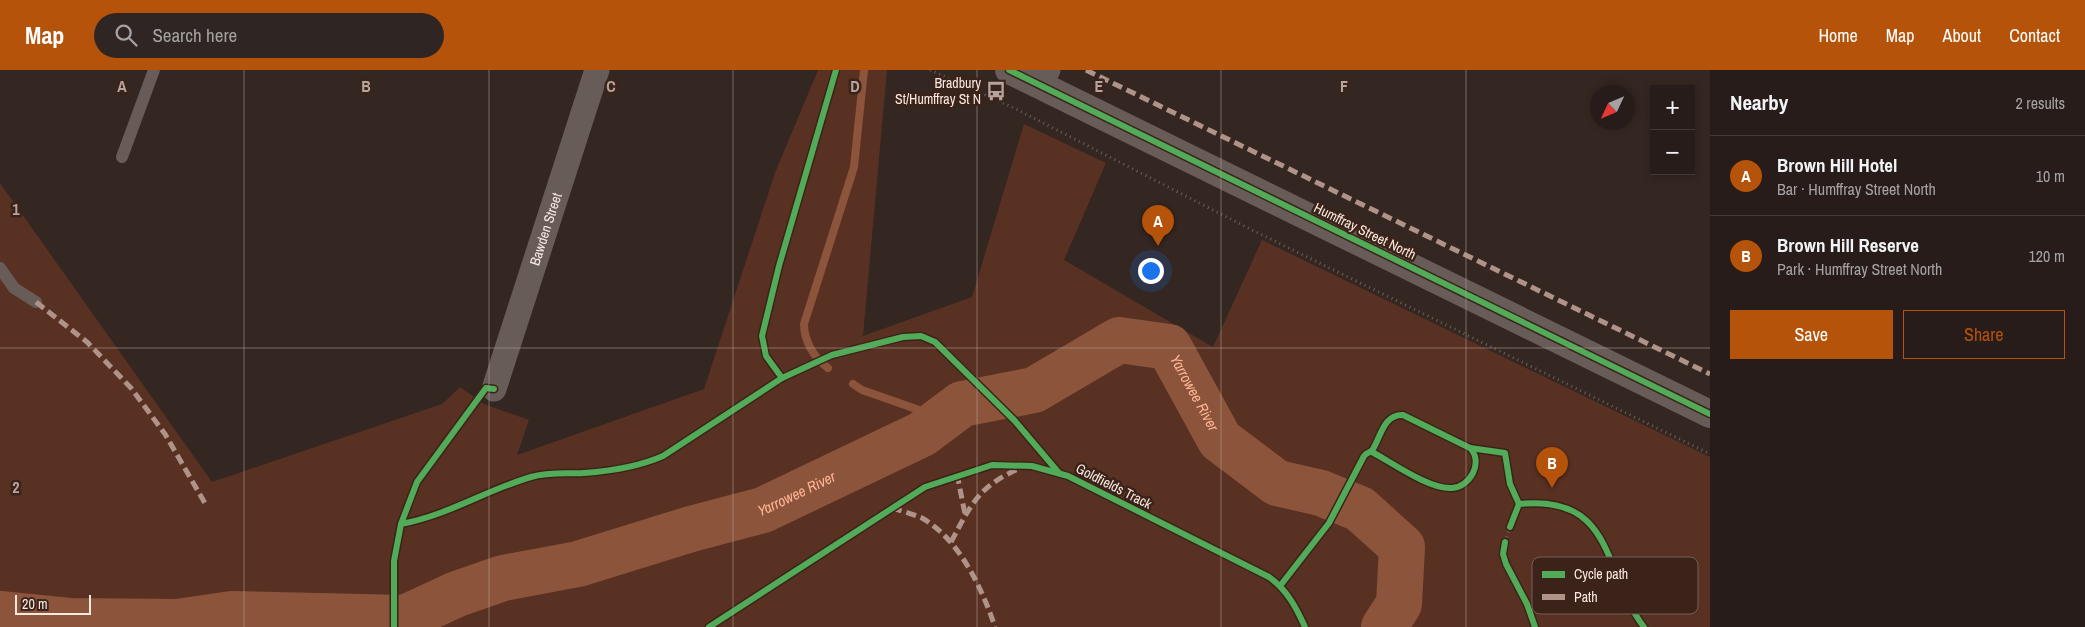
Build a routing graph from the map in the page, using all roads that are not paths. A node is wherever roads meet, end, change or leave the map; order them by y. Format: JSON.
{"nodes":[{"id":1,"x":154,"y":70,"type":"edge"},
{"id":2,"x":597,"y":70,"type":"edge"},
{"id":3,"x":1009,"y":70,"type":"edge"},
{"id":4,"x":1042,"y":77,"type":"edge"},
{"id":5,"x":122,"y":156,"type":"dead end"},
{"id":6,"x":0,"y":268,"type":"edge"},
{"id":7,"x":36,"y":302,"type":"dead end"},
{"id":8,"x":494,"y":388,"type":"dead end"},
{"id":9,"x":1710,"y":414,"type":"edge"}],
"edges":[{"from":1,"to":5,"type":"lane"},
{"from":2,"to":8,"type":"street","name":"Bawden Street"},
{"from":3,"to":4,"type":"street","name":"Humffray Street North"},
{"from":4,"to":9,"type":"street","name":"Humffray Street North"},
{"from":6,"to":7,"type":"lane"}]}
